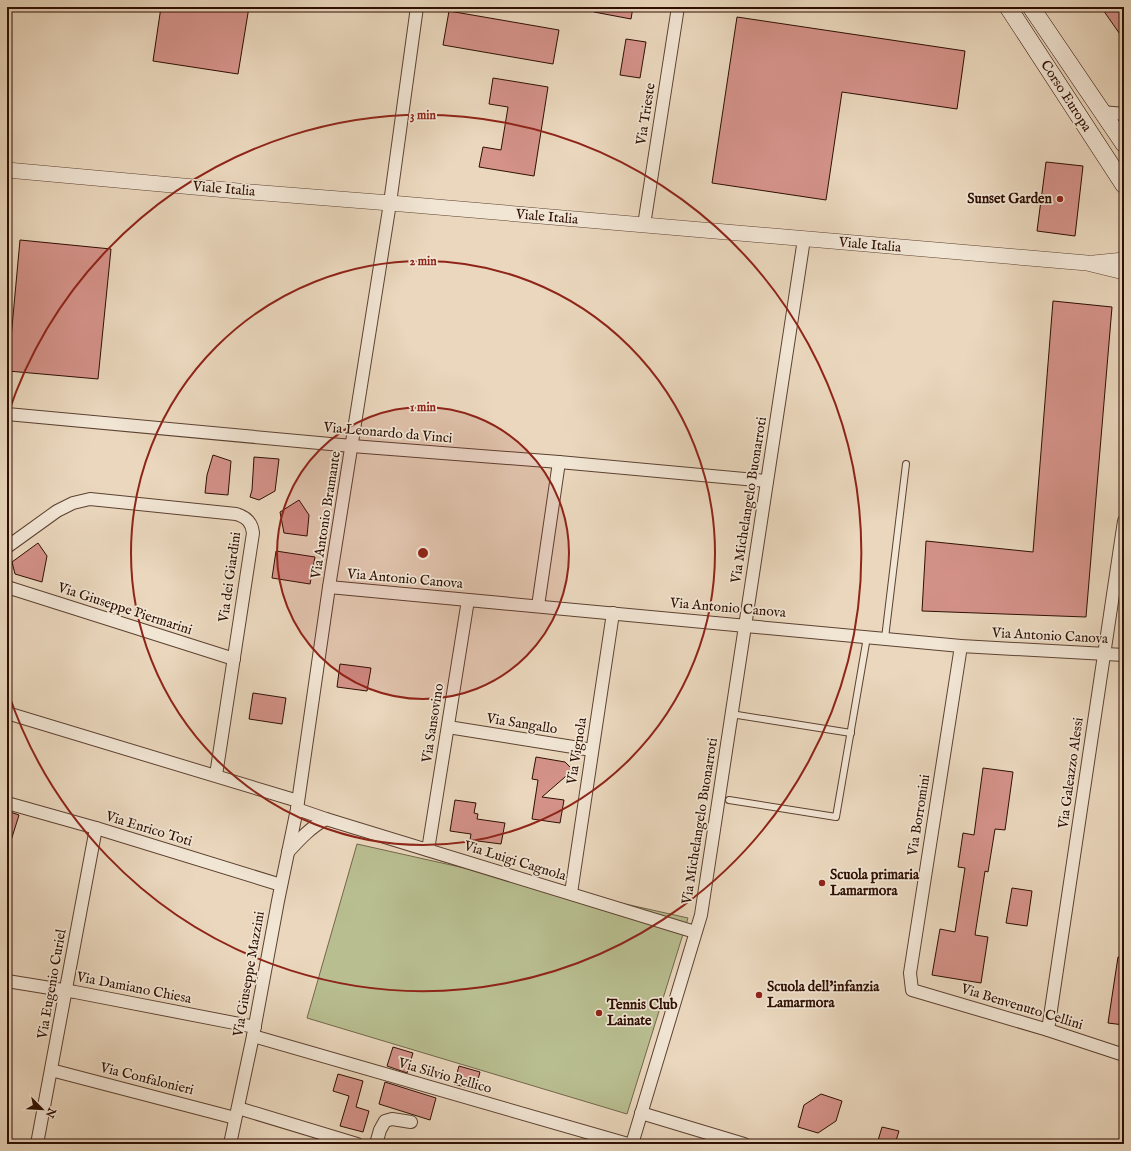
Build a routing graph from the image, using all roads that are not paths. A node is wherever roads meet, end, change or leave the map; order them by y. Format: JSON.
{"nodes":[{"id":1,"x":417,"y":7,"type":"edge"},
{"id":2,"x":678,"y":7,"type":"edge"},
{"id":3,"x":1008,"y":7,"type":"edge"},
{"id":4,"x":1031,"y":7,"type":"edge"},
{"id":5,"x":1102,"y":112,"type":"junction"},
{"id":6,"x":1124,"y":114,"type":"edge"},
{"id":7,"x":1124,"y":144,"type":"edge"},
{"id":8,"x":7,"y":170,"type":"edge"},
{"id":9,"x":1124,"y":185,"type":"edge"},
{"id":10,"x":390,"y":202,"type":"junction"},
{"id":11,"x":644,"y":225,"type":"junction"},
{"id":12,"x":804,"y":239,"type":"junction"},
{"id":13,"x":1124,"y":260,"type":"edge"},
{"id":14,"x":1087,"y":263,"type":"junction"},
{"id":15,"x":1124,"y":272,"type":"edge"},
{"id":16,"x":7,"y":414,"type":"edge"},
{"id":17,"x":352,"y":446,"type":"junction"},
{"id":18,"x":559,"y":462,"type":"junction"},
{"id":19,"x":906,"y":464,"type":"dead end"},
{"id":20,"x":767,"y":481,"type":"junction"},
{"id":21,"x":1124,"y":521,"type":"edge"},
{"id":22,"x":7,"y":547,"type":"edge"},
{"id":23,"x":7,"y":587,"type":"edge"},
{"id":24,"x":329,"y":587,"type":"junction"},
{"id":25,"x":468,"y":600,"type":"junction"},
{"id":26,"x":538,"y":606,"type":"junction"},
{"id":27,"x":613,"y":613,"type":"junction"},
{"id":28,"x":744,"y":625,"type":"junction"},
{"id":29,"x":867,"y":637,"type":"junction"},
{"id":30,"x":885,"y":638,"type":"junction"},
{"id":31,"x":961,"y":646,"type":"junction"},
{"id":32,"x":1104,"y":654,"type":"junction"},
{"id":33,"x":1124,"y":655,"type":"edge"},
{"id":34,"x":234,"y":659,"type":"junction"},
{"id":35,"x":7,"y":713,"type":"edge"},
{"id":36,"x":731,"y":714,"type":"junction"},
{"id":37,"x":448,"y":727,"type":"junction"},
{"id":38,"x":851,"y":733,"type":"junction"},
{"id":39,"x":592,"y":750,"type":"junction"},
{"id":40,"x":216,"y":775,"type":"junction"},
{"id":41,"x":729,"y":800,"type":"dead end"},
{"id":42,"x":7,"y":803,"type":"edge"},
{"id":43,"x":297,"y":805,"type":"junction"},
{"id":44,"x":326,"y":819,"type":"junction"},
{"id":45,"x":96,"y":828,"type":"junction"},
{"id":46,"x":428,"y":850,"type":"junction"},
{"id":47,"x":288,"y":853,"type":"junction"},
{"id":48,"x":281,"y":885,"type":"junction"},
{"id":49,"x":571,"y":893,"type":"junction"},
{"id":50,"x":695,"y":932,"type":"junction"},
{"id":51,"x":7,"y":981,"type":"edge"},
{"id":52,"x":66,"y":990,"type":"junction"},
{"id":53,"x":912,"y":990,"type":"joint"},
{"id":54,"x":1048,"y":1030,"type":"junction"},
{"id":55,"x":254,"y":1032,"type":"junction"},
{"id":56,"x":1124,"y":1055,"type":"edge"},
{"id":57,"x":51,"y":1070,"type":"junction"},
{"id":58,"x":236,"y":1113,"type":"junction"},
{"id":59,"x":641,"y":1113,"type":"junction"},
{"id":60,"x":411,"y":1122,"type":"dead end"},
{"id":61,"x":37,"y":1144,"type":"edge"},
{"id":62,"x":230,"y":1144,"type":"edge"},
{"id":63,"x":358,"y":1144,"type":"edge"},
{"id":64,"x":376,"y":1144,"type":"edge"},
{"id":65,"x":628,"y":1144,"type":"edge"},
{"id":66,"x":632,"y":1144,"type":"edge"},
{"id":67,"x":744,"y":1144,"type":"edge"}],
"edges":[{"from":1,"to":10,"type":"street","name":"Via Antonio Bramante"},
{"from":2,"to":11,"type":"street","name":"Via Trieste"},
{"from":3,"to":9,"type":"main road","name":"Corso Europa"},
{"from":4,"to":5,"type":"main road","name":"Corso Europa"},
{"from":5,"to":6,"type":"street"},
{"from":5,"to":7,"type":"main road","name":"Corso Europa"},
{"from":8,"to":10,"type":"street","name":"Viale Italia"},
{"from":10,"to":11,"type":"street","name":"Viale Italia"},
{"from":10,"to":17,"type":"street","name":"Via Antonio Bramante"},
{"from":11,"to":12,"type":"street","name":"Viale Italia"},
{"from":12,"to":14,"type":"street","name":"Viale Italia"},
{"from":12,"to":20,"type":"street","name":"Via Michelangelo Buonarroti"},
{"from":13,"to":14,"type":"street","name":"Viale Italia"},
{"from":14,"to":15,"type":"street","name":"Viale Italia"},
{"from":16,"to":17,"type":"street","name":"Via Leonardo da Vinci"},
{"from":17,"to":18,"type":"street","name":"Via Leonardo da Vinci"},
{"from":17,"to":24,"type":"street","name":"Via Antonio Bramante"},
{"from":18,"to":20,"type":"street","name":"Via Leonardo da Vinci"},
{"from":18,"to":26,"type":"street"},
{"from":19,"to":30,"type":"lane"},
{"from":20,"to":28,"type":"street","name":"Via Michelangelo Buonarroti"},
{"from":21,"to":32,"type":"street","name":"Via Galeazzo Alessi"},
{"from":22,"to":34,"type":"street","name":"Via dei Giardini"},
{"from":23,"to":34,"type":"street","name":"Via Giuseppe Piermarini"},
{"from":24,"to":25,"type":"street","name":"Via Antonio Canova"},
{"from":24,"to":43,"type":"street","name":"Via Antonio Bramante"},
{"from":25,"to":26,"type":"street","name":"Via Antonio Canova"},
{"from":25,"to":37,"type":"street","name":"Via Sansovino"},
{"from":26,"to":27,"type":"street","name":"Via Antonio Canova"},
{"from":27,"to":28,"type":"street","name":"Via Antonio Canova"},
{"from":27,"to":39,"type":"street","name":"Via Vignola"},
{"from":28,"to":29,"type":"street","name":"Via Antonio Canova"},
{"from":28,"to":36,"type":"street","name":"Via Michelangelo Buonarroti"},
{"from":29,"to":30,"type":"street","name":"Via Antonio Canova"},
{"from":29,"to":38,"type":"lane"},
{"from":30,"to":31,"type":"street","name":"Via Antonio Canova"},
{"from":31,"to":32,"type":"street","name":"Via Antonio Canova"},
{"from":31,"to":53,"type":"street","name":"Via Borromini"},
{"from":32,"to":33,"type":"street","name":"Via Antonio Canova"},
{"from":32,"to":54,"type":"street","name":"Via Galeazzo Alessi"},
{"from":34,"to":40,"type":"street","name":"Via dei Giardini"},
{"from":35,"to":40,"type":"street","name":"Via Luigi Cagnola"},
{"from":36,"to":38,"type":"lane"},
{"from":36,"to":50,"type":"street","name":"Via Michelangelo Buonarroti"},
{"from":37,"to":39,"type":"street","name":"Via Sangallo"},
{"from":37,"to":46,"type":"street","name":"Via Sansovino"},
{"from":38,"to":41,"type":"lane"},
{"from":39,"to":49,"type":"street","name":"Via Vignola"},
{"from":40,"to":43,"type":"street","name":"Via Luigi Cagnola"},
{"from":42,"to":45,"type":"street","name":"Via Enrico Toti"},
{"from":43,"to":44,"type":"street","name":"Via Luigi Cagnola"},
{"from":43,"to":47,"type":"street","name":"Via Giuseppe Mazzini"},
{"from":44,"to":46,"type":"street","name":"Via Luigi Cagnola"},
{"from":44,"to":47,"type":"street"},
{"from":45,"to":48,"type":"street","name":"Via Enrico Toti"},
{"from":45,"to":52,"type":"street","name":"Via Eugenio Curiel"},
{"from":46,"to":49,"type":"street","name":"Via Luigi Cagnola"},
{"from":47,"to":48,"type":"street","name":"Via Giuseppe Mazzini"},
{"from":48,"to":55,"type":"street","name":"Via Giuseppe Mazzini"},
{"from":49,"to":50,"type":"street","name":"Via Luigi Cagnola"},
{"from":50,"to":59,"type":"street","name":"Via Michelangelo Buonarroti"},
{"from":51,"to":52,"type":"street","name":"Via Damiano Chiesa"},
{"from":52,"to":55,"type":"street","name":"Via Damiano Chiesa"},
{"from":52,"to":57,"type":"street","name":"Via Eugenio Curiel"},
{"from":53,"to":54,"type":"street","name":"Via Benvenuto Cellini"},
{"from":54,"to":56,"type":"street","name":"Via Benvenuto Cellini"},
{"from":55,"to":58,"type":"street","name":"Via Giuseppe Mazzini"},
{"from":55,"to":65,"type":"street","name":"Via Silvio Pellico"},
{"from":57,"to":58,"type":"street","name":"Via Confalonieri"},
{"from":57,"to":61,"type":"street","name":"Via Eugenio Curiel"},
{"from":58,"to":62,"type":"street","name":"Via Giuseppe Mazzini"},
{"from":58,"to":63,"type":"street","name":"Via Confalonieri"},
{"from":59,"to":66,"type":"street","name":"Via Michelangelo Buonarroti"},
{"from":59,"to":67,"type":"street"},
{"from":60,"to":64,"type":"street"}]}
